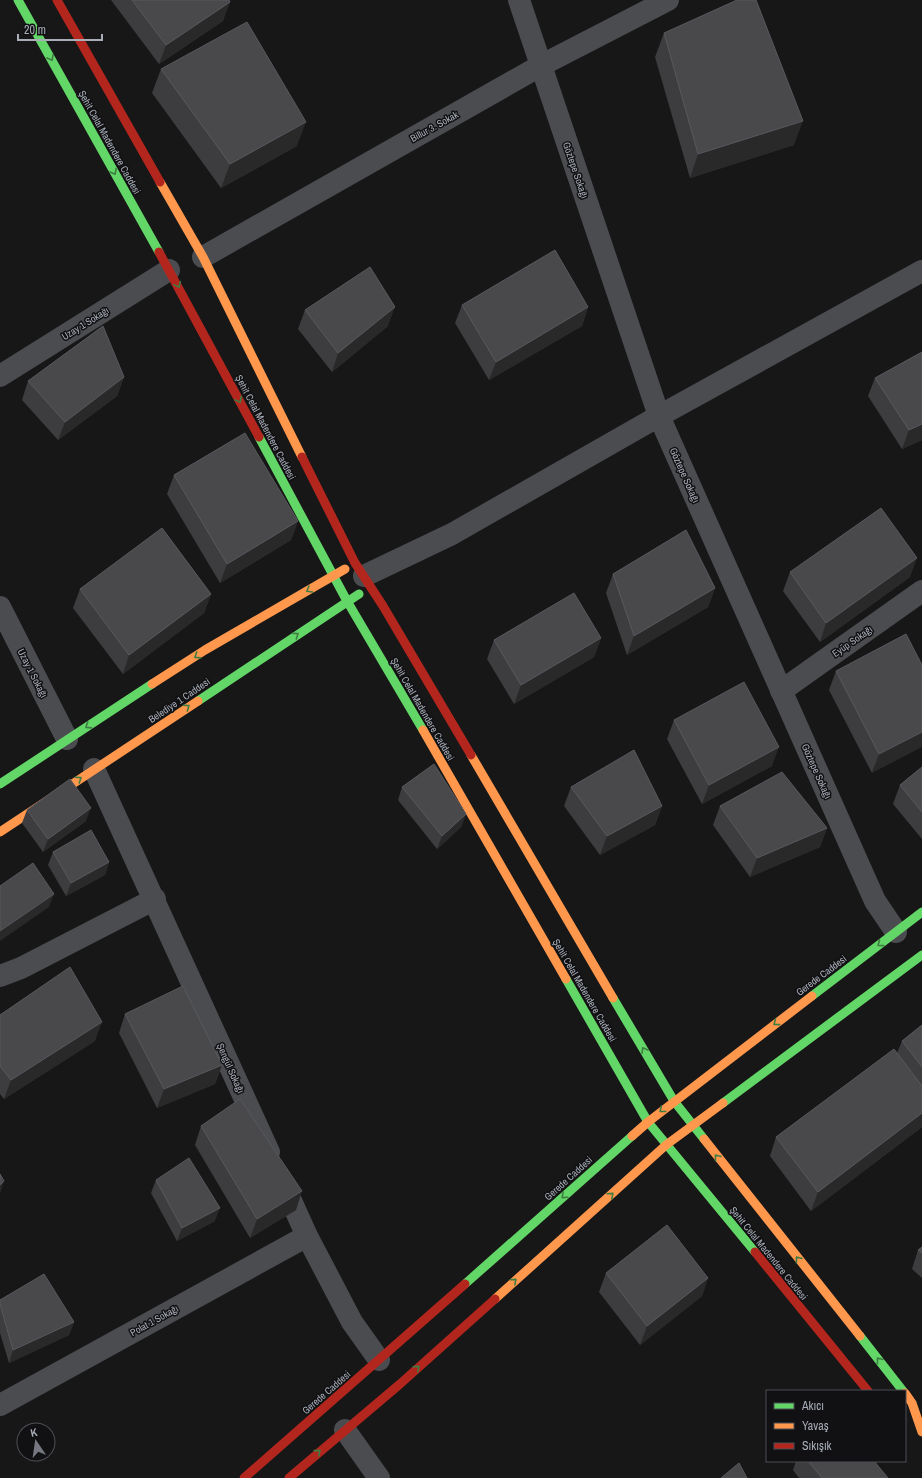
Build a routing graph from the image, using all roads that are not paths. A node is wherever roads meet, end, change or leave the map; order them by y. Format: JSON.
{"nodes":[{"id":1,"x":18,"y":0,"type":"edge"},
{"id":2,"x":56,"y":0,"type":"edge"},
{"id":3,"x":519,"y":0,"type":"edge"},
{"id":4,"x":668,"y":0,"type":"edge"},
{"id":5,"x":540,"y":66,"type":"junction"},
{"id":6,"x":203,"y":257,"type":"junction"},
{"id":7,"x":169,"y":270,"type":"junction"},
{"id":8,"x":922,"y":271,"type":"edge"},
{"id":9,"x":0,"y":376,"type":"edge"},
{"id":10,"x":659,"y":416,"type":"junction"},
{"id":11,"x":363,"y":575,"type":"junction"},
{"id":12,"x":333,"y":577,"type":"junction"},
{"id":13,"x":922,"y":591,"type":"edge"},
{"id":14,"x":347,"y":601,"type":"junction"},
{"id":15,"x":0,"y":607,"type":"edge"},
{"id":16,"x":782,"y":691,"type":"junction"},
{"id":17,"x":66,"y":739,"type":"junction"},
{"id":18,"x":94,"y":769,"type":"junction"},
{"id":19,"x":0,"y":784,"type":"edge"},
{"id":20,"x":0,"y":832,"type":"edge"},
{"id":21,"x":155,"y":900,"type":"junction"},
{"id":22,"x":922,"y":912,"type":"edge"},
{"id":23,"x":898,"y":934,"type":"junction"},
{"id":24,"x":918,"y":955,"type":"edge"},
{"id":25,"x":0,"y":976,"type":"edge"},
{"id":26,"x":674,"y":1101,"type":"junction"},
{"id":27,"x":648,"y":1122,"type":"junction"},
{"id":28,"x":692,"y":1125,"type":"junction"},
{"id":29,"x":666,"y":1145,"type":"junction"},
{"id":30,"x":307,"y":1236,"type":"junction"},
{"id":31,"x":382,"y":1363,"type":"junction"},
{"id":32,"x":867,"y":1390,"type":"edge"},
{"id":33,"x":902,"y":1390,"type":"edge"},
{"id":34,"x":906,"y":1395,"type":"edge"},
{"id":35,"x":0,"y":1405,"type":"edge"},
{"id":36,"x":345,"y":1430,"type":"junction"},
{"id":37,"x":911,"y":1431,"type":"dead end"},
{"id":38,"x":922,"y":1432,"type":"edge"},
{"id":39,"x":922,"y":1439,"type":"edge"},
{"id":40,"x":244,"y":1478,"type":"edge"},
{"id":41,"x":289,"y":1478,"type":"edge"},
{"id":42,"x":379,"y":1478,"type":"edge"}],
"edges":[{"from":1,"to":7,"type":"street","name":"Şehit Celal Madendere Caddesi","one_way":true},
{"from":2,"to":6,"type":"street","name":"Şehit Celal Madendere Caddesi"},
{"from":3,"to":5,"type":"street","name":"Göztepe Sokağı"},
{"from":4,"to":5,"type":"street","name":"Billur 3. Sokak"},
{"from":5,"to":6,"type":"street","name":"Billur 3. Sokak"},
{"from":5,"to":10,"type":"street","name":"Göztepe Sokağı"},
{"from":6,"to":11,"type":"street","name":"Şehit Celal Madendere Caddesi"},
{"from":7,"to":9,"type":"street","name":"Uzay 1 Sokağı"},
{"from":7,"to":12,"type":"street","name":"Şehit Celal Madendere Caddesi","one_way":true},
{"from":8,"to":10,"type":"street"},
{"from":10,"to":11,"type":"street"},
{"from":10,"to":16,"type":"street","name":"Göztepe Sokağı"},
{"from":11,"to":12,"type":"street"},
{"from":11,"to":14,"type":"street","name":"Belediye 1 Caddesi"},
{"from":26,"to":11,"type":"street","name":"Şehit Celal Madendere Caddesi","one_way":true},
{"from":12,"to":14,"type":"street","name":"Şehit Celal Madendere Caddesi"},
{"from":12,"to":17,"type":"street","one_way":true},
{"from":13,"to":16,"type":"street","name":"Eyüp Sokağı"},
{"from":18,"to":14,"type":"street","name":"Belediye 1 Caddesi","one_way":true},
{"from":14,"to":27,"type":"street","name":"Şehit Celal Madendere Caddesi"},
{"from":15,"to":17,"type":"street","name":"Uzay 1 Sokağı"},
{"from":16,"to":23,"type":"street","name":"Göztepe Sokağı"},
{"from":17,"to":19,"type":"street"},
{"from":20,"to":18,"type":"street","name":"Belediye 1 Caddesi","one_way":true},
{"from":18,"to":21,"type":"street","name":"Şengül Sokağı"},
{"from":21,"to":25,"type":"street"},
{"from":21,"to":30,"type":"street","name":"Şengül Sokağı"},
{"from":22,"to":23,"type":"street","name":"Gerede Caddesi"},
{"from":23,"to":26,"type":"street","name":"Gerede Caddesi","one_way":true},
{"from":24,"to":28,"type":"street"},
{"from":26,"to":27,"type":"street","name":"Gerede Caddesi","one_way":true},
{"from":26,"to":28,"type":"street","name":"Şehit Celal Madendere Caddesi"},
{"from":27,"to":29,"type":"street","name":"Şehit Celal Madendere Caddesi"},
{"from":27,"to":31,"type":"street","name":"Gerede Caddesi","one_way":true},
{"from":28,"to":29,"type":"street"},
{"from":33,"to":28,"type":"street","name":"Şehit Celal Madendere Caddesi","one_way":true},
{"from":29,"to":32,"type":"street","name":"Şehit Celal Madendere Caddesi"},
{"from":36,"to":29,"type":"street","one_way":true},
{"from":30,"to":31,"type":"street","name":"Şengül Sokağı"},
{"from":30,"to":35,"type":"street","name":"Polat 1 Sokağı"},
{"from":31,"to":40,"type":"street","name":"Gerede Caddesi"},
{"from":34,"to":38,"type":"street"},
{"from":41,"to":36,"type":"street","one_way":true},
{"from":36,"to":42,"type":"street"},
{"from":37,"to":39,"type":"street"}]}
